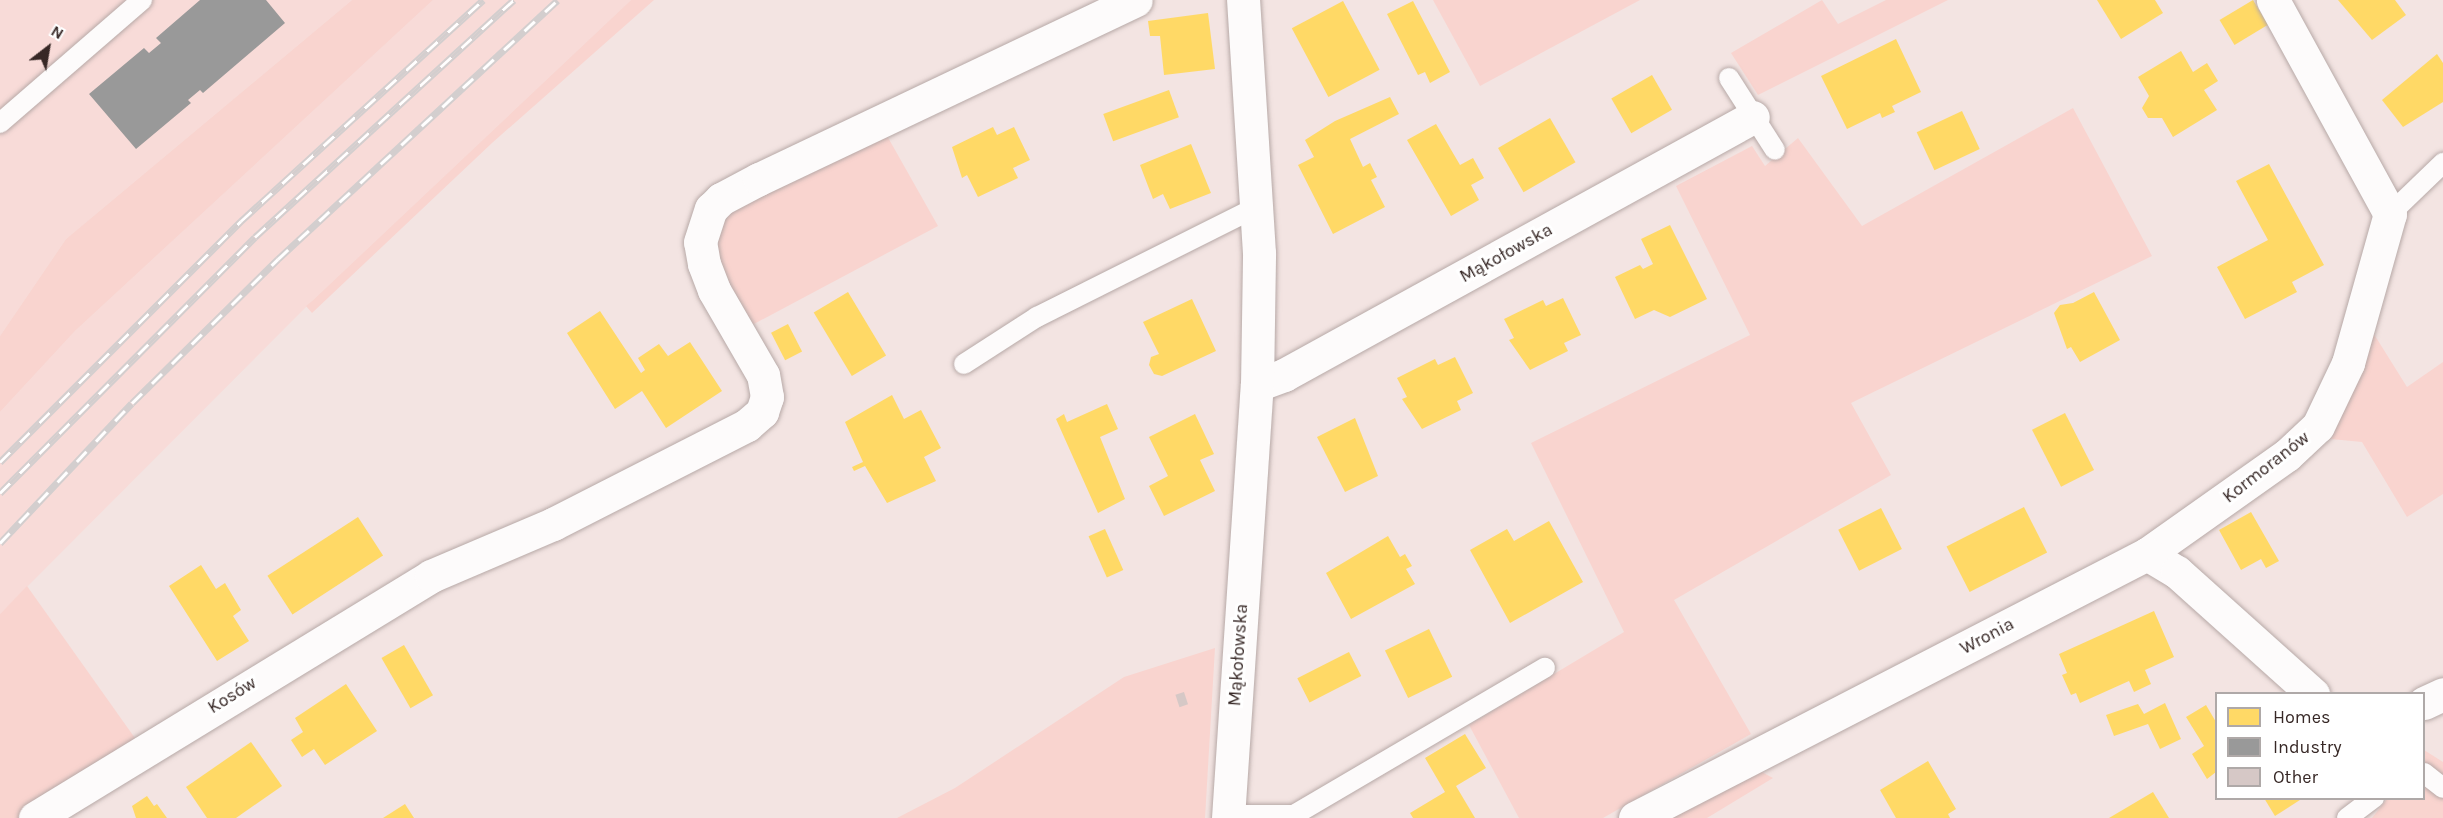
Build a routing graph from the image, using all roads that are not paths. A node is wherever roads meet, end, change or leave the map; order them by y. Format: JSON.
{"nodes":[{"id":1,"x":142,"y":0,"type":"edge"},
{"id":2,"x":1136,"y":0,"type":"edge"},
{"id":3,"x":1243,"y":0,"type":"edge"},
{"id":4,"x":2273,"y":0,"type":"edge"},
{"id":5,"x":1729,"y":78,"type":"dead end"},
{"id":6,"x":1753,"y":117,"type":"junction"},
{"id":7,"x":0,"y":123,"type":"edge"},
{"id":8,"x":1775,"y":150,"type":"dead end"},
{"id":9,"x":2443,"y":163,"type":"edge"},
{"id":10,"x":1257,"y":207,"type":"junction"},
{"id":11,"x":2390,"y":214,"type":"junction"},
{"id":12,"x":964,"y":364,"type":"dead end"},
{"id":13,"x":1257,"y":385,"type":"junction"},
{"id":14,"x":2147,"y":554,"type":"junction"},
{"id":15,"x":1545,"y":668,"type":"dead end"},
{"id":16,"x":2312,"y":692,"type":"edge"},
{"id":17,"x":2443,"y":694,"type":"edge"},
{"id":18,"x":2425,"y":703,"type":"edge"},
{"id":19,"x":2425,"y":774,"type":"edge"},
{"id":20,"x":2443,"y":788,"type":"edge"},
{"id":21,"x":2371,"y":800,"type":"edge"},
{"id":22,"x":1228,"y":817,"type":"edge"},
{"id":23,"x":35,"y":818,"type":"edge"},
{"id":24,"x":1635,"y":818,"type":"edge"},
{"id":25,"x":2347,"y":818,"type":"edge"}],
"edges":[{"from":1,"to":7,"type":"lane"},
{"from":2,"to":23,"type":"street","name":"Kosów"},
{"from":3,"to":10,"type":"street","name":"Mąkołowska"},
{"from":4,"to":11,"type":"street"},
{"from":5,"to":6,"type":"lane"},
{"from":6,"to":8,"type":"lane"},
{"from":6,"to":13,"type":"street","name":"Mąkołowska"},
{"from":9,"to":11,"type":"lane"},
{"from":10,"to":12,"type":"lane"},
{"from":10,"to":13,"type":"street","name":"Mąkołowska"},
{"from":11,"to":14,"type":"street","name":"Kormoranów"},
{"from":13,"to":22,"type":"street","name":"Mąkołowska"},
{"from":14,"to":16,"type":"street"},
{"from":14,"to":24,"type":"street","name":"Wronia"},
{"from":15,"to":22,"type":"lane"},
{"from":17,"to":18,"type":"street"},
{"from":19,"to":20,"type":"lane"},
{"from":21,"to":25,"type":"lane"}]}
